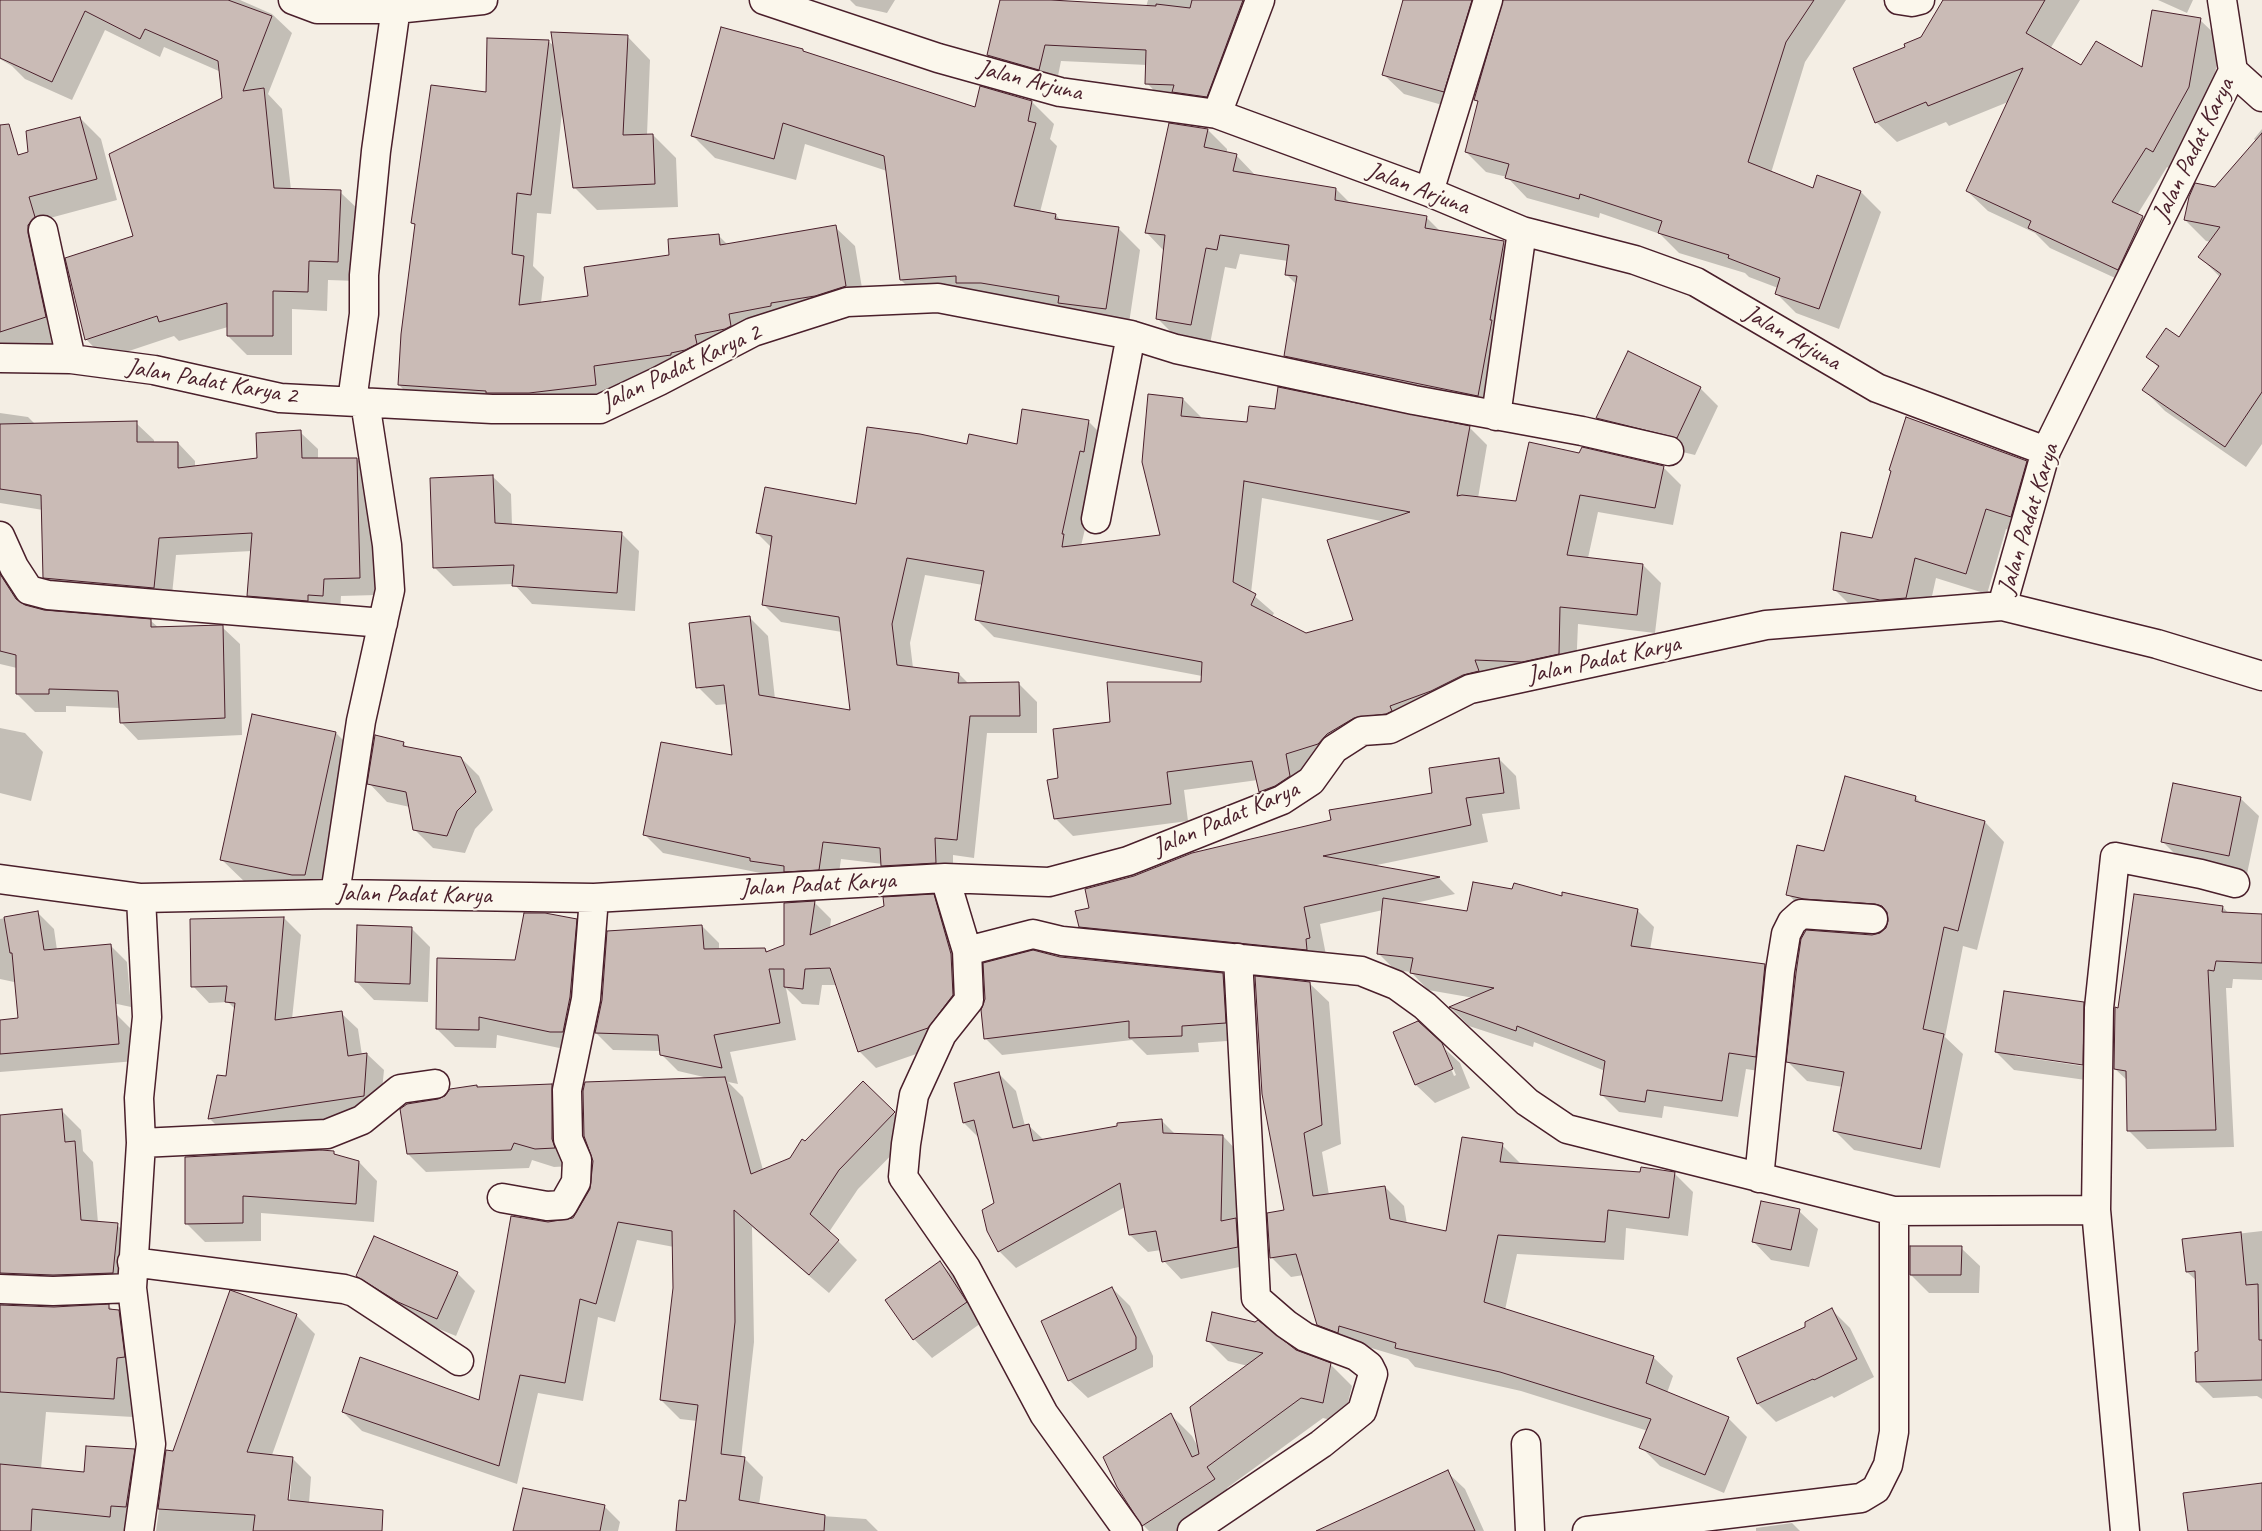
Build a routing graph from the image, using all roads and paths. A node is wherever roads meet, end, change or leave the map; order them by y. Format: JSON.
{"nodes":[{"id":1,"x":293,"y":0,"type":"edge"},
{"id":2,"x":483,"y":0,"type":"edge"},
{"id":3,"x":764,"y":0,"type":"edge"},
{"id":4,"x":1260,"y":0,"type":"edge"},
{"id":5,"x":1488,"y":0,"type":"edge"},
{"id":6,"x":1899,"y":0,"type":"edge"},
{"id":7,"x":1920,"y":0,"type":"edge"},
{"id":8,"x":2222,"y":0,"type":"edge"},
{"id":9,"x":397,"y":5,"type":"edge"},
{"id":10,"x":2233,"y":71,"type":"junction"},
{"id":11,"x":2262,"y":97,"type":"edge"},
{"id":12,"x":1217,"y":114,"type":"junction"},
{"id":13,"x":1429,"y":192,"type":"junction"},
{"id":14,"x":43,"y":230,"type":"dead end"},
{"id":15,"x":1522,"y":230,"type":"junction"},
{"id":16,"x":1131,"y":335,"type":"junction"},
{"id":17,"x":0,"y":358,"type":"edge"},
{"id":18,"x":71,"y":359,"type":"junction"},
{"id":19,"x":359,"y":401,"type":"junction"},
{"id":20,"x":1496,"y":416,"type":"junction"},
{"id":21,"x":1669,"y":451,"type":"dead end"},
{"id":22,"x":2046,"y":451,"type":"junction"},
{"id":23,"x":1096,"y":520,"type":"dead end"},
{"id":24,"x":0,"y":536,"type":"edge"},
{"id":25,"x":2002,"y":606,"type":"junction"},
{"id":26,"x":383,"y":623,"type":"junction"},
{"id":27,"x":2262,"y":676,"type":"edge"},
{"id":28,"x":945,"y":878,"type":"junction"},
{"id":29,"x":0,"y":879,"type":"edge"},
{"id":30,"x":2235,"y":883,"type":"dead end"},
{"id":31,"x":335,"y":894,"type":"junction"},
{"id":32,"x":141,"y":898,"type":"junction"},
{"id":33,"x":594,"y":898,"type":"junction"},
{"id":34,"x":1872,"y":919,"type":"dead end"},
{"id":35,"x":967,"y":951,"type":"junction"},
{"id":36,"x":1238,"y":958,"type":"junction"},
{"id":37,"x":435,"y":1084,"type":"dead end"},
{"id":38,"x":141,"y":1143,"type":"junction"},
{"id":39,"x":1759,"y":1178,"type":"junction"},
{"id":40,"x":502,"y":1198,"type":"dead end"},
{"id":41,"x":2096,"y":1210,"type":"junction"},
{"id":42,"x":1894,"y":1211,"type":"junction"},
{"id":43,"x":132,"y":1275,"type":"junction"},
{"id":44,"x":0,"y":1289,"type":"edge"},
{"id":45,"x":459,"y":1361,"type":"dead end"},
{"id":46,"x":1526,"y":1444,"type":"dead end"},
{"id":47,"x":139,"y":1531,"type":"edge"},
{"id":48,"x":1128,"y":1531,"type":"edge"},
{"id":49,"x":1192,"y":1531,"type":"edge"},
{"id":50,"x":1530,"y":1531,"type":"edge"},
{"id":51,"x":1587,"y":1531,"type":"edge"},
{"id":52,"x":2125,"y":1531,"type":"edge"}],
"edges":[{"from":1,"to":9,"type":"street"},
{"from":2,"to":9,"type":"street"},
{"from":3,"to":12,"type":"street","name":"Jalan Arjuna"},
{"from":4,"to":12,"type":"street"},
{"from":5,"to":13,"type":"street"},
{"from":6,"to":7,"type":"street"},
{"from":8,"to":10,"type":"street","name":"Jalan Padat Karya"},
{"from":9,"to":19,"type":"street"},
{"from":10,"to":11,"type":"street"},
{"from":10,"to":22,"type":"street","name":"Jalan Padat Karya"},
{"from":12,"to":13,"type":"street","name":"Jalan Arjuna"},
{"from":13,"to":15,"type":"street","name":"Jalan Arjuna"},
{"from":14,"to":18,"type":"street"},
{"from":15,"to":20,"type":"street"},
{"from":15,"to":22,"type":"street","name":"Jalan Arjuna"},
{"from":16,"to":19,"type":"street","name":"Jalan Padat Karya 2"},
{"from":16,"to":20,"type":"street","name":"Jalan Padat Karya 2"},
{"from":16,"to":23,"type":"street"},
{"from":17,"to":18,"type":"street","name":"Jalan Padat Karya 2"},
{"from":18,"to":19,"type":"street","name":"Jalan Padat Karya 2"},
{"from":19,"to":26,"type":"street"},
{"from":20,"to":21,"type":"street","name":"Jalan Padat Karya 2"},
{"from":22,"to":25,"type":"street","name":"Jalan Padat Karya"},
{"from":24,"to":26,"type":"street"},
{"from":25,"to":27,"type":"street"},
{"from":25,"to":28,"type":"street","name":"Jalan Padat Karya"},
{"from":26,"to":31,"type":"street"},
{"from":28,"to":33,"type":"street","name":"Jalan Padat Karya"},
{"from":28,"to":35,"type":"street"},
{"from":29,"to":32,"type":"street","name":"Jalan Padat Karya"},
{"from":30,"to":41,"type":"street"},
{"from":31,"to":32,"type":"street","name":"Jalan Padat Karya"},
{"from":31,"to":33,"type":"street","name":"Jalan Padat Karya"},
{"from":32,"to":38,"type":"street"},
{"from":33,"to":40,"type":"street"},
{"from":34,"to":39,"type":"street"},
{"from":35,"to":36,"type":"street"},
{"from":35,"to":48,"type":"street"},
{"from":36,"to":39,"type":"street"},
{"from":36,"to":49,"type":"street"},
{"from":37,"to":38,"type":"street"},
{"from":38,"to":43,"type":"street"},
{"from":39,"to":42,"type":"street"},
{"from":41,"to":42,"type":"street"},
{"from":41,"to":52,"type":"street"},
{"from":42,"to":51,"type":"street"},
{"from":43,"to":44,"type":"street"},
{"from":43,"to":45,"type":"street"},
{"from":43,"to":47,"type":"street"},
{"from":46,"to":50,"type":"street"}]}
